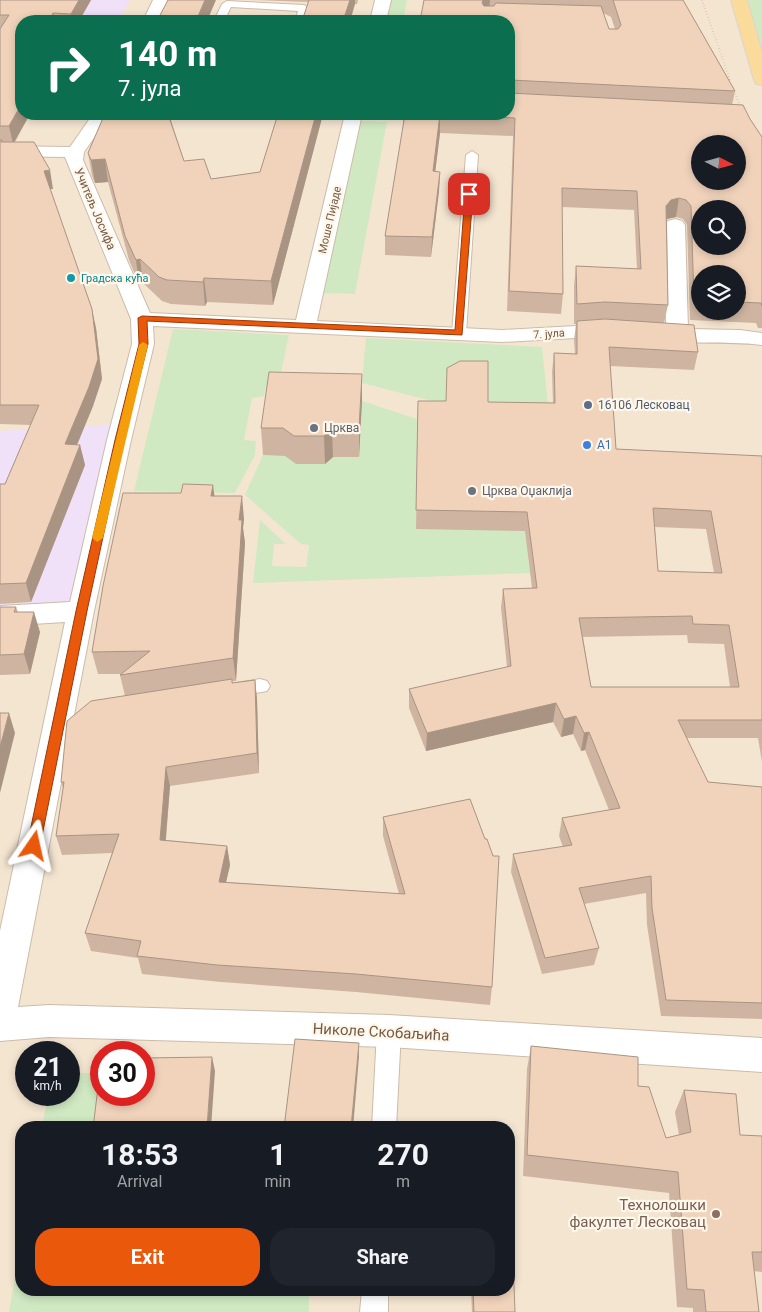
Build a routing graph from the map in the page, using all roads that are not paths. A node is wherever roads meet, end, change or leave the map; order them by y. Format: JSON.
{"nodes":[{"id":1,"x":161,"y":0,"type":"edge"},
{"id":2,"x":383,"y":0,"type":"edge"},
{"id":3,"x":739,"y":0,"type":"edge"},
{"id":4,"x":154,"y":15,"type":"edge"},
{"id":5,"x":221,"y":15,"type":"edge"},
{"id":6,"x":302,"y":15,"type":"edge"},
{"id":7,"x":379,"y":15,"type":"edge"},
{"id":8,"x":762,"y":80,"type":"edge"},
{"id":9,"x":98,"y":120,"type":"edge"},
{"id":10,"x":353,"y":120,"type":"edge"},
{"id":11,"x":0,"y":151,"type":"edge"},
{"id":12,"x":75,"y":152,"type":"junction"},
{"id":13,"x":472,"y":155,"type":"dead end"},
{"id":14,"x":675,"y":225,"type":"dead end"},
{"id":15,"x":142,"y":318,"type":"junction"},
{"id":16,"x":305,"y":326,"type":"junction"},
{"id":17,"x":459,"y":333,"type":"junction"},
{"id":18,"x":677,"y":335,"type":"junction"},
{"id":19,"x":698,"y":336,"type":"junction"},
{"id":20,"x":762,"y":339,"type":"edge"},
{"id":21,"x":762,"y":354,"type":"edge"},
{"id":22,"x":81,"y":611,"type":"junction"},
{"id":23,"x":0,"y":616,"type":"edge"},
{"id":24,"x":260,"y":686,"type":"dead end"},
{"id":25,"x":212,"y":693,"type":"edge"},
{"id":26,"x":0,"y":1012,"type":"edge"},
{"id":27,"x":0,"y":1025,"type":"edge"},
{"id":28,"x":389,"y":1031,"type":"junction"},
{"id":29,"x":762,"y":1055,"type":"edge"},
{"id":30,"x":384,"y":1121,"type":"edge"},
{"id":31,"x":375,"y":1296,"type":"edge"},
{"id":32,"x":374,"y":1312,"type":"edge"}],
"edges":[{"from":1,"to":4,"type":"street"},
{"from":2,"to":7,"type":"street"},
{"from":3,"to":8,"type":"main road"},
{"from":5,"to":6,"type":"lane"},
{"from":9,"to":12,"type":"street","name":"Учитељ Јосифа"},
{"from":10,"to":16,"type":"street","name":"Моше Пијаде"},
{"from":11,"to":12,"type":"street"},
{"from":12,"to":15,"type":"street","name":"Учитељ Јосифа"},
{"from":13,"to":17,"type":"lane"},
{"from":14,"to":18,"type":"street"},
{"from":15,"to":16,"type":"street","name":"7. јула"},
{"from":15,"to":22,"type":"street","name":"Учитељ Јосифа"},
{"from":16,"to":17,"type":"street","name":"7. јула"},
{"from":17,"to":18,"type":"street","name":"7. јула"},
{"from":18,"to":19,"type":"street","name":"7. јула"},
{"from":19,"to":20,"type":"street","name":"7. јула"},
{"from":19,"to":21,"type":"street","name":"7. јула"},
{"from":22,"to":23,"type":"street"},
{"from":22,"to":26,"type":"street","name":"Учитељ Јосифа"},
{"from":24,"to":25,"type":"lane"},
{"from":27,"to":28,"type":"street","name":"Николе Скобаљића"},
{"from":28,"to":29,"type":"street","name":"Николе Скобаљића"},
{"from":28,"to":30,"type":"lane"},
{"from":31,"to":32,"type":"lane"}]}
